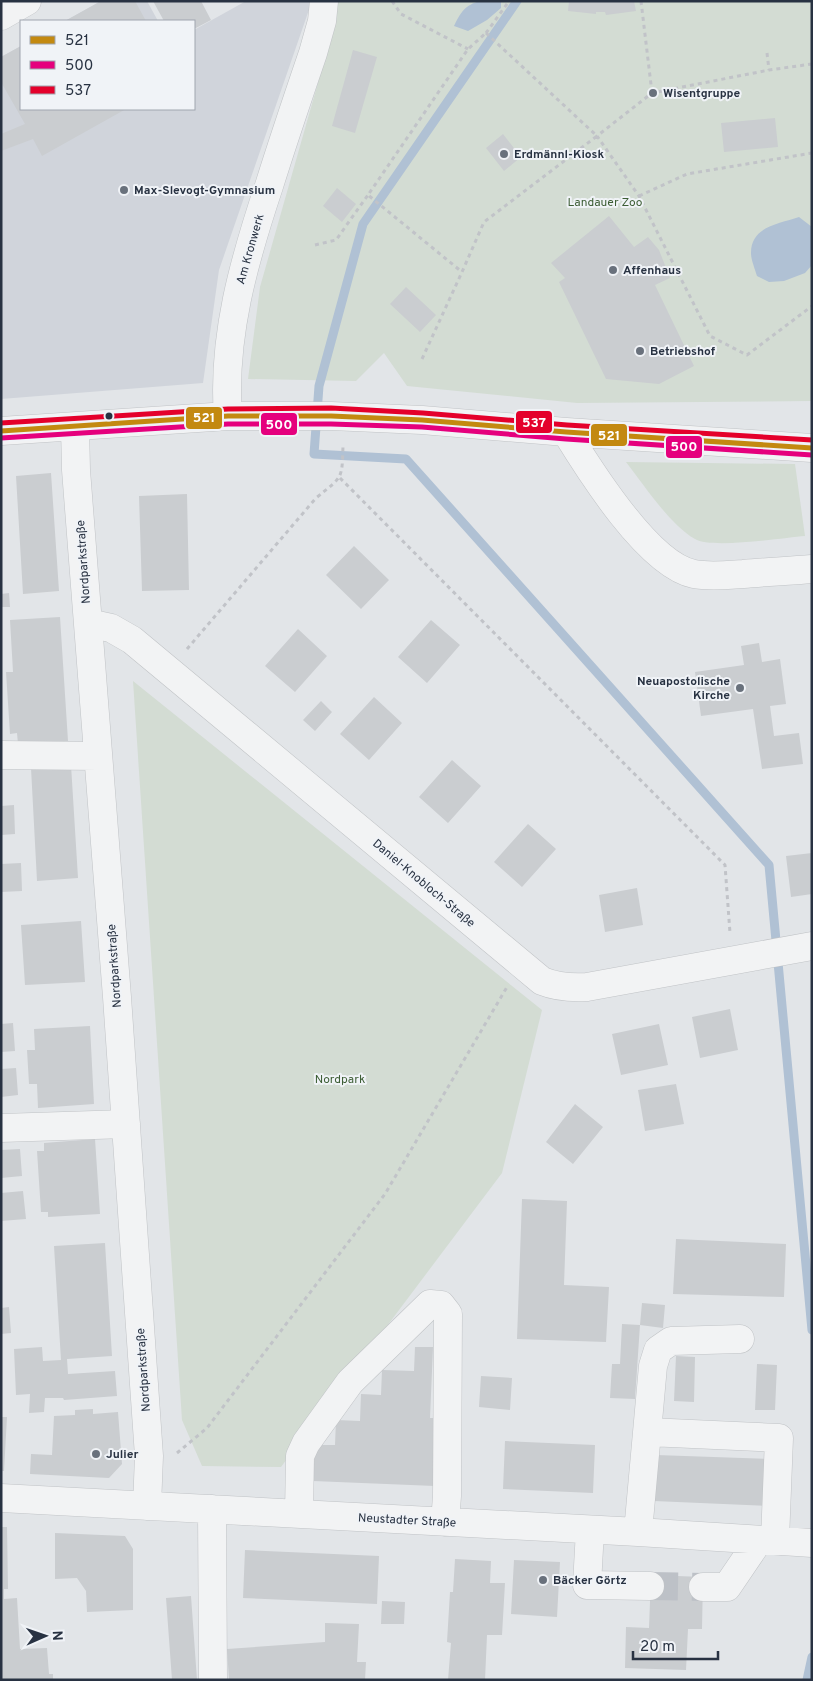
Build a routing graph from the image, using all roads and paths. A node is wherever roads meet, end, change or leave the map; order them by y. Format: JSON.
{"nodes":[{"id":1,"x":27,"y":1,"type":"edge"},
{"id":2,"x":324,"y":1,"type":"edge"},
{"id":3,"x":392,"y":1,"type":"edge"},
{"id":4,"x":510,"y":1,"type":"edge"},
{"id":5,"x":641,"y":1,"type":"edge"},
{"id":6,"x":1,"y":16,"type":"edge"},
{"id":7,"x":487,"y":34,"type":"junction"},
{"id":8,"x":468,"y":49,"type":"junction"},
{"id":9,"x":767,"y":53,"type":"dead end"},
{"id":10,"x":812,"y":64,"type":"edge"},
{"id":11,"x":769,"y":70,"type":"junction"},
{"id":12,"x":652,"y":93,"type":"junction"},
{"id":13,"x":597,"y":136,"type":"junction"},
{"id":14,"x":812,"y":152,"type":"edge"},
{"id":15,"x":368,"y":195,"type":"junction"},
{"id":16,"x":639,"y":196,"type":"junction"},
{"id":17,"x":315,"y":245,"type":"dead end"},
{"id":18,"x":462,"y":272,"type":"junction"},
{"id":19,"x":812,"y":306,"type":"edge"},
{"id":20,"x":422,"y":359,"type":"dead end"},
{"id":21,"x":228,"y":416,"type":"junction"},
{"id":22,"x":76,"y":427,"type":"junction"},
{"id":23,"x":1,"y":431,"type":"edge"},
{"id":24,"x":566,"y":432,"type":"junction"},
{"id":25,"x":343,"y":439,"type":"dead end"},
{"id":26,"x":812,"y":448,"type":"edge"},
{"id":27,"x":340,"y":478,"type":"junction"},
{"id":28,"x":812,"y":569,"type":"edge"},
{"id":29,"x":88,"y":623,"type":"junction"},
{"id":30,"x":167,"y":670,"type":"junction"},
{"id":31,"x":1,"y":755,"type":"edge"},
{"id":32,"x":98,"y":756,"type":"junction"},
{"id":33,"x":807,"y":946,"type":"edge"},
{"id":34,"x":739,"y":958,"type":"junction"},
{"id":35,"x":522,"y":966,"type":"junction"},
{"id":36,"x":126,"y":1124,"type":"junction"},
{"id":37,"x":1,"y":1128,"type":"edge"},
{"id":38,"x":740,"y":1339,"type":"dead end"},
{"id":39,"x":648,"y":1432,"type":"junction"},
{"id":40,"x":149,"y":1475,"type":"junction"},
{"id":41,"x":1,"y":1498,"type":"edge"},
{"id":42,"x":147,"y":1506,"type":"junction"},
{"id":43,"x":212,"y":1510,"type":"junction"},
{"id":44,"x":299,"y":1514,"type":"junction"},
{"id":45,"x":444,"y":1522,"type":"junction"},
{"id":46,"x":590,"y":1530,"type":"junction"},
{"id":47,"x":638,"y":1532,"type":"junction"},
{"id":48,"x":767,"y":1540,"type":"junction"},
{"id":49,"x":812,"y":1543,"type":"edge"},
{"id":50,"x":650,"y":1586,"type":"tunnel mouth"},
{"id":51,"x":703,"y":1587,"type":"tunnel mouth"},
{"id":52,"x":213,"y":1680,"type":"edge"}],
"edges":[{"from":1,"to":6,"type":"street"},
{"from":2,"to":21,"type":"street","name":"Am Kronwerk"},
{"from":3,"to":8,"type":"path"},
{"from":4,"to":7,"type":"path"},
{"from":5,"to":12,"type":"path"},
{"from":7,"to":8,"type":"path"},
{"from":7,"to":13,"type":"path"},
{"from":8,"to":15,"type":"path"},
{"from":9,"to":11,"type":"path"},
{"from":10,"to":11,"type":"path"},
{"from":11,"to":12,"type":"path"},
{"from":12,"to":13,"type":"path"},
{"from":13,"to":16,"type":"path"},
{"from":13,"to":18,"type":"path"},
{"from":14,"to":16,"type":"path"},
{"from":15,"to":17,"type":"path"},
{"from":15,"to":18,"type":"path"},
{"from":16,"to":19,"type":"path"},
{"from":18,"to":20,"type":"path"},
{"from":21,"to":22,"type":"street"},
{"from":21,"to":24,"type":"street"},
{"from":22,"to":23,"type":"street"},
{"from":22,"to":29,"type":"street","name":"Nordparkstraße"},
{"from":24,"to":26,"type":"street"},
{"from":24,"to":28,"type":"street"},
{"from":25,"to":27,"type":"path"},
{"from":27,"to":30,"type":"path"},
{"from":27,"to":34,"type":"path"},
{"from":29,"to":30,"type":"street","name":"Daniel-Knobloch-Straße"},
{"from":29,"to":32,"type":"street","name":"Nordparkstraße"},
{"from":30,"to":35,"type":"street","name":"Daniel-Knobloch-Straße"},
{"from":31,"to":32,"type":"street"},
{"from":32,"to":36,"type":"street","name":"Nordparkstraße"},
{"from":33,"to":34,"type":"street","name":"Daniel-Knobloch-Straße"},
{"from":34,"to":35,"type":"street","name":"Daniel-Knobloch-Straße"},
{"from":35,"to":40,"type":"path"},
{"from":36,"to":37,"type":"street"},
{"from":36,"to":40,"type":"street","name":"Nordparkstraße"},
{"from":38,"to":39,"type":"street"},
{"from":39,"to":47,"type":"street"},
{"from":39,"to":48,"type":"street"},
{"from":40,"to":42,"type":"street","name":"Nordparkstraße"},
{"from":41,"to":42,"type":"street","name":"Neustadter Straße"},
{"from":42,"to":43,"type":"street","name":"Neustadter Straße"},
{"from":43,"to":44,"type":"street","name":"Neustadter Straße"},
{"from":43,"to":52,"type":"street"},
{"from":44,"to":45,"type":"street","name":"Neustadter Straße"},
{"from":44,"to":45,"type":"street"},
{"from":45,"to":46,"type":"street","name":"Neustadter Straße"},
{"from":46,"to":47,"type":"street","name":"Neustadter Straße"},
{"from":46,"to":50,"type":"street"},
{"from":47,"to":48,"type":"street","name":"Neustadter Straße"},
{"from":48,"to":49,"type":"street","name":"Neustadter Straße"},
{"from":48,"to":51,"type":"street"}]}
